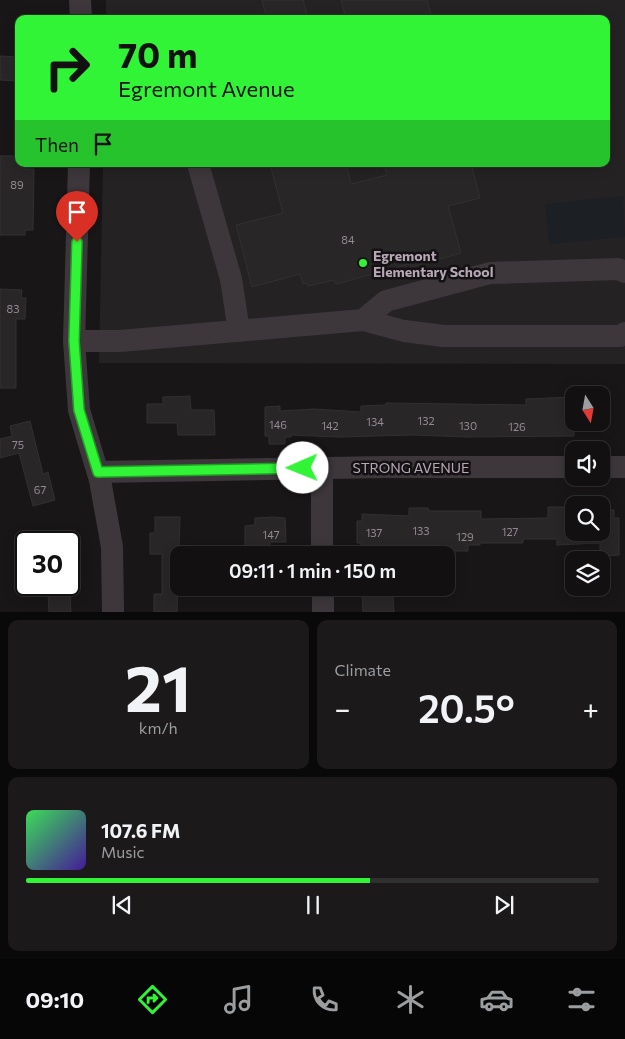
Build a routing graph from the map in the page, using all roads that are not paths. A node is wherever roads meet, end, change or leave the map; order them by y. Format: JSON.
{"nodes":[{"id":1,"x":80,"y":0,"type":"edge"},
{"id":2,"x":81,"y":15,"type":"edge"},
{"id":3,"x":79,"y":167,"type":"edge"},
{"id":4,"x":199,"y":167,"type":"edge"},
{"id":5,"x":625,"y":272,"type":"edge"},
{"id":6,"x":363,"y":320,"type":"junction"},
{"id":7,"x":239,"y":331,"type":"junction"},
{"id":8,"x":625,"y":332,"type":"edge"},
{"id":9,"x":74,"y":341,"type":"junction"},
{"id":10,"x":565,"y":467,"type":"edge"},
{"id":11,"x":322,"y":468,"type":"junction"},
{"id":12,"x":610,"y":468,"type":"edge"},
{"id":13,"x":625,"y":468,"type":"edge"},
{"id":14,"x":98,"y":472,"type":"junction"},
{"id":15,"x":322,"y":546,"type":"edge"},
{"id":16,"x":323,"y":596,"type":"edge"},
{"id":17,"x":113,"y":612,"type":"edge"},
{"id":18,"x":323,"y":612,"type":"edge"}],
"edges":[{"from":1,"to":2,"type":"street"},
{"from":3,"to":9,"type":"street"},
{"from":4,"to":7,"type":"street"},
{"from":5,"to":6,"type":"street"},
{"from":6,"to":7,"type":"street"},
{"from":6,"to":8,"type":"street"},
{"from":7,"to":9,"type":"street"},
{"from":9,"to":14,"type":"street"},
{"from":10,"to":11,"type":"street","name":"STRONG AVENUE"},
{"from":11,"to":14,"type":"street","name":"STRONG AVENUE"},
{"from":11,"to":15,"type":"street"},
{"from":12,"to":13,"type":"street"},
{"from":14,"to":17,"type":"street"},
{"from":16,"to":18,"type":"street"}]}
